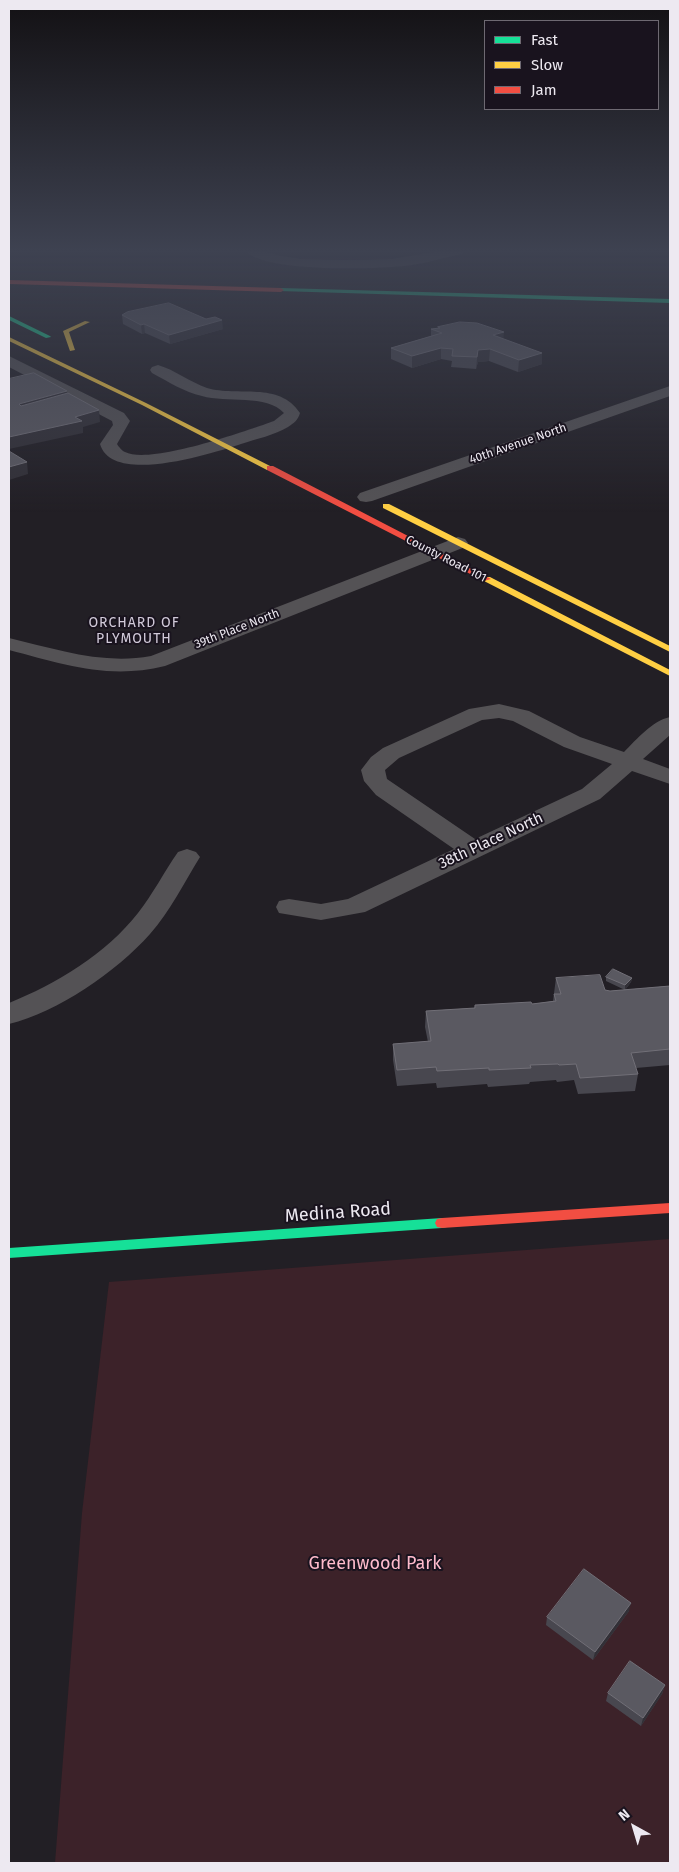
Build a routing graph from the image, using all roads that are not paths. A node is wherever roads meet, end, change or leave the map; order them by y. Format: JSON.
{"nodes":[{"id":1,"x":50,"y":338,"type":"edge"},
{"id":2,"x":70,"y":338,"type":"edge"},
{"id":3,"x":9,"y":339,"type":"edge"},
{"id":4,"x":9,"y":361,"type":"edge"},
{"id":5,"x":158,"y":370,"type":"dead end"},
{"id":6,"x":670,"y":391,"type":"edge"},
{"id":7,"x":229,"y":428,"type":"dead end"},
{"id":8,"x":246,"y":436,"type":"junction"},
{"id":9,"x":222,"y":444,"type":"junction"},
{"id":10,"x":263,"y":445,"type":"dead end"},
{"id":11,"x":362,"y":494,"type":"joint"},
{"id":12,"x":458,"y":543,"type":"junction"},
{"id":13,"x":434,"y":552,"type":"junction"},
{"id":14,"x":9,"y":644,"type":"edge"},
{"id":15,"x":670,"y":649,"type":"edge"},
{"id":16,"x":670,"y":673,"type":"edge"},
{"id":17,"x":670,"y":724,"type":"edge"},
{"id":18,"x":627,"y":762,"type":"junction"},
{"id":19,"x":670,"y":777,"type":"edge"},
{"id":20,"x":473,"y":850,"type":"junction"},
{"id":21,"x":187,"y":857,"type":"dead end"},
{"id":22,"x":289,"y":907,"type":"dead end"},
{"id":23,"x":9,"y":1014,"type":"edge"},
{"id":24,"x":670,"y":1208,"type":"edge"},
{"id":25,"x":9,"y":1253,"type":"edge"}],
"edges":[{"from":1,"to":2,"type":"main road"},
{"from":3,"to":9,"type":"main road","name":"County Road 101"},
{"from":4,"to":9,"type":"street"},
{"from":5,"to":8,"type":"street"},
{"from":6,"to":11,"type":"street","name":"40th Avenue North"},
{"from":7,"to":8,"type":"main road"},
{"from":8,"to":9,"type":"street"},
{"from":8,"to":10,"type":"main road"},
{"from":9,"to":13,"type":"main road","name":"County Road 101"},
{"from":11,"to":12,"type":"main road","name":"County Road 101"},
{"from":12,"to":13,"type":"street","name":"39th Place North"},
{"from":12,"to":15,"type":"main road","name":"County Road 101"},
{"from":13,"to":14,"type":"street","name":"39th Place North"},
{"from":13,"to":16,"type":"main road","name":"County Road 101"},
{"from":17,"to":18,"type":"street","name":"38th Place North"},
{"from":18,"to":19,"type":"street"},
{"from":18,"to":20,"type":"street","name":"38th Place North"},
{"from":18,"to":20,"type":"street"},
{"from":20,"to":22,"type":"street","name":"38th Place North"},
{"from":21,"to":23,"type":"street"},
{"from":24,"to":25,"type":"main road","name":"Medina Road"}]}
